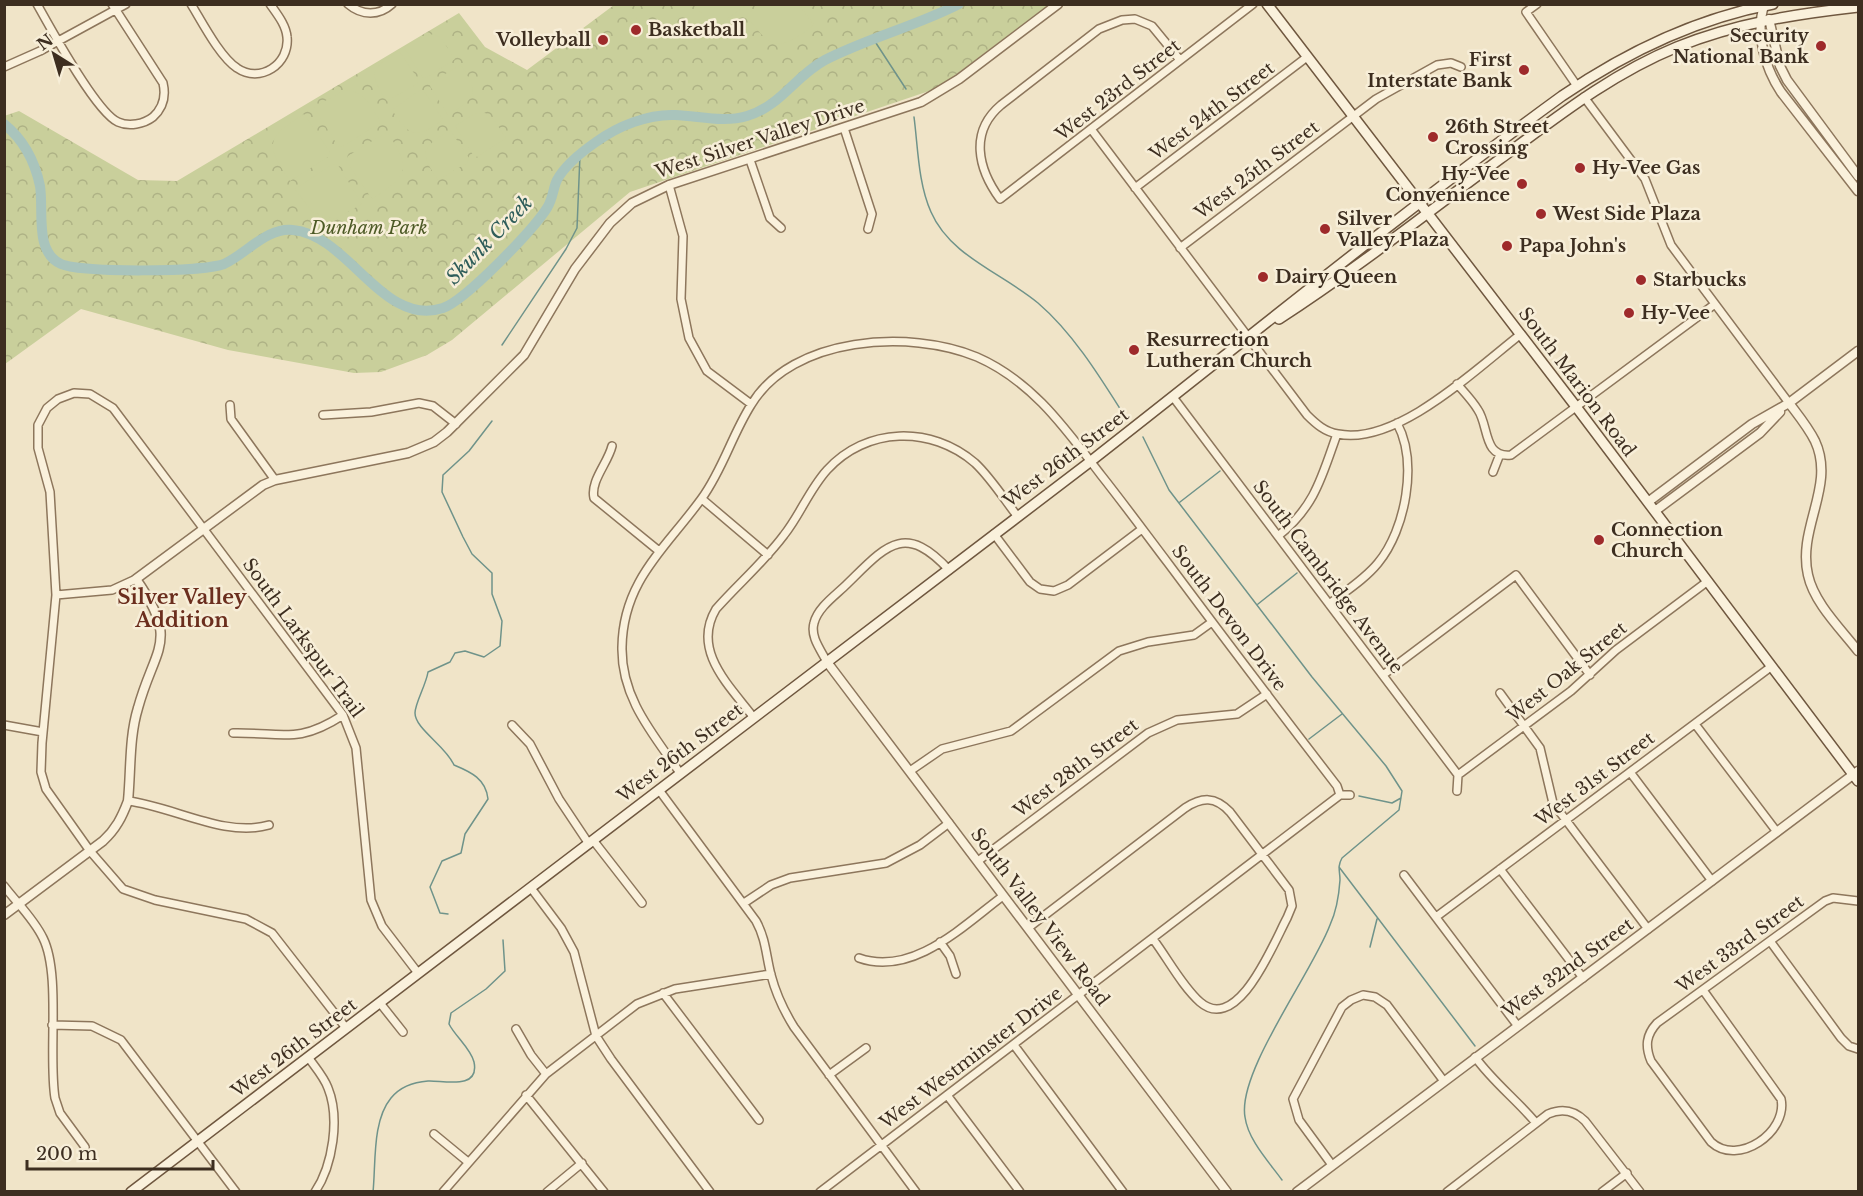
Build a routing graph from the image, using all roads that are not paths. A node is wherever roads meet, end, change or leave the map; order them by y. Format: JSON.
{"nodes":[{"id":1,"x":37,"y":4,"type":"edge"},
{"id":2,"x":126,"y":4,"type":"edge"},
{"id":3,"x":191,"y":4,"type":"edge"},
{"id":4,"x":270,"y":4,"type":"edge"},
{"id":5,"x":348,"y":4,"type":"edge"},
{"id":6,"x":392,"y":4,"type":"edge"},
{"id":7,"x":1058,"y":4,"type":"edge"},
{"id":8,"x":1253,"y":4,"type":"edge"},
{"id":9,"x":1268,"y":4,"type":"edge"},
{"id":10,"x":1537,"y":4,"type":"edge"},
{"id":11,"x":1767,"y":5,"type":"edge"},
{"id":12,"x":114,"y":7,"type":"edge"},
{"id":13,"x":1858,"y":7,"type":"edge"},
{"id":14,"x":1770,"y":19,"type":"junction"},
{"id":15,"x":1759,"y":22,"type":"junction"},
{"id":16,"x":1665,"y":39,"type":"junction"},
{"id":17,"x":58,"y":41,"type":"junction"},
{"id":18,"x":1307,"y":57,"type":"junction"},
{"id":19,"x":1180,"y":60,"type":"junction"},
{"id":20,"x":4,"y":67,"type":"edge"},
{"id":21,"x":1461,"y":67,"type":"dead end"},
{"id":22,"x":1577,"y":86,"type":"junction"},
{"id":23,"x":1584,"y":97,"type":"junction"},
{"id":24,"x":1353,"y":116,"type":"junction"},
{"id":25,"x":844,"y":128,"type":"junction"},
{"id":26,"x":1091,"y":129,"type":"junction"},
{"id":27,"x":1502,"y":157,"type":"junction"},
{"id":28,"x":750,"y":160,"type":"junction"},
{"id":29,"x":1858,"y":176,"type":"edge"},
{"id":30,"x":669,"y":185,"type":"junction"},
{"id":31,"x":1135,"y":189,"type":"junction"},
{"id":32,"x":1858,"y":191,"type":"edge"},
{"id":33,"x":1419,"y":203,"type":"junction"},
{"id":34,"x":1427,"y":213,"type":"junction"},
{"id":35,"x":781,"y":228,"type":"dead end"},
{"id":36,"x":868,"y":229,"type":"dead end"},
{"id":37,"x":1180,"y":248,"type":"junction"},
{"id":38,"x":1714,"y":304,"type":"junction"},
{"id":39,"x":1521,"y":334,"type":"junction"},
{"id":40,"x":1248,"y":340,"type":"junction"},
{"id":41,"x":1858,"y":351,"type":"edge"},
{"id":42,"x":1457,"y":384,"type":"junction"},
{"id":43,"x":1173,"y":397,"type":"junction"},
{"id":44,"x":1789,"y":403,"type":"junction"},
{"id":45,"x":751,"y":404,"type":"junction"},
{"id":46,"x":230,"y":405,"type":"dead end"},
{"id":47,"x":1577,"y":408,"type":"junction"},
{"id":48,"x":323,"y":415,"type":"dead end"},
{"id":49,"x":1396,"y":423,"type":"junction"},
{"id":50,"x":456,"y":424,"type":"junction"},
{"id":51,"x":1337,"y":434,"type":"junction"},
{"id":52,"x":612,"y":446,"type":"dead end"},
{"id":53,"x":1500,"y":454,"type":"junction"},
{"id":54,"x":1091,"y":461,"type":"junction"},
{"id":55,"x":1494,"y":472,"type":"dead end"},
{"id":56,"x":275,"y":480,"type":"junction"},
{"id":57,"x":702,"y":499,"type":"junction"},
{"id":58,"x":1648,"y":502,"type":"junction"},
{"id":59,"x":1655,"y":512,"type":"junction"},
{"id":60,"x":1018,"y":517,"type":"junction"},
{"id":61,"x":204,"y":529,"type":"junction"},
{"id":62,"x":1142,"y":529,"type":"junction"},
{"id":63,"x":994,"y":534,"type":"junction"},
{"id":64,"x":1278,"y":536,"type":"junction"},
{"id":65,"x":659,"y":551,"type":"junction"},
{"id":66,"x":768,"y":555,"type":"junction"},
{"id":67,"x":949,"y":570,"type":"junction"},
{"id":68,"x":136,"y":579,"type":"junction"},
{"id":69,"x":1708,"y":581,"type":"junction"},
{"id":70,"x":56,"y":595,"type":"junction"},
{"id":71,"x":1329,"y":604,"type":"junction"},
{"id":72,"x":1212,"y":622,"type":"junction"},
{"id":73,"x":1858,"y":651,"type":"edge"},
{"id":74,"x":827,"y":662,"type":"junction"},
{"id":75,"x":1772,"y":666,"type":"junction"},
{"id":76,"x":1383,"y":675,"type":"junction"},
{"id":77,"x":1590,"y":675,"type":"junction"},
{"id":78,"x":1500,"y":693,"type":"dead end"},
{"id":79,"x":1267,"y":694,"type":"junction"},
{"id":80,"x":343,"y":715,"type":"junction"},
{"id":81,"x":754,"y":718,"type":"junction"},
{"id":82,"x":1695,"y":724,"type":"junction"},
{"id":83,"x":4,"y":725,"type":"edge"},
{"id":84,"x":512,"y":725,"type":"dead end"},
{"id":85,"x":1525,"y":726,"type":"junction"},
{"id":86,"x":43,"y":732,"type":"junction"},
{"id":87,"x":233,"y":733,"type":"dead end"},
{"id":88,"x":910,"y":771,"type":"junction"},
{"id":89,"x":1630,"y":772,"type":"junction"},
{"id":90,"x":680,"y":773,"type":"junction"},
{"id":91,"x":1458,"y":776,"type":"junction"},
{"id":92,"x":1857,"y":776,"type":"edge"},
{"id":93,"x":659,"y":790,"type":"junction"},
{"id":94,"x":1457,"y":792,"type":"dead end"},
{"id":95,"x":1340,"y":795,"type":"junction"},
{"id":96,"x":1350,"y":795,"type":"dead end"},
{"id":97,"x":128,"y":801,"type":"junction"},
{"id":98,"x":1565,"y":820,"type":"junction"},
{"id":99,"x":949,"y":823,"type":"junction"},
{"id":100,"x":269,"y":825,"type":"dead end"},
{"id":101,"x":1777,"y":832,"type":"junction"},
{"id":102,"x":591,"y":842,"type":"junction"},
{"id":103,"x":90,"y":851,"type":"junction"},
{"id":104,"x":1262,"y":855,"type":"junction"},
{"id":105,"x":978,"y":861,"type":"junction"},
{"id":106,"x":1500,"y":869,"type":"junction"},
{"id":107,"x":1404,"y":875,"type":"dead end"},
{"id":108,"x":1712,"y":881,"type":"junction"},
{"id":109,"x":4,"y":886,"type":"edge"},
{"id":110,"x":531,"y":888,"type":"junction"},
{"id":111,"x":1004,"y":896,"type":"junction"},
{"id":112,"x":1858,"y":901,"type":"edge"},
{"id":113,"x":642,"y":903,"type":"dead end"},
{"id":114,"x":744,"y":903,"type":"junction"},
{"id":115,"x":19,"y":906,"type":"junction"},
{"id":116,"x":4,"y":915,"type":"edge"},
{"id":117,"x":1436,"y":917,"type":"junction"},
{"id":118,"x":1028,"y":928,"type":"junction"},
{"id":119,"x":1648,"y":929,"type":"junction"},
{"id":120,"x":1153,"y":939,"type":"junction"},
{"id":121,"x":1770,"y":941,"type":"junction"},
{"id":122,"x":940,"y":942,"type":"junction"},
{"id":123,"x":859,"y":958,"type":"dead end"},
{"id":124,"x":418,"y":973,"type":"junction"},
{"id":125,"x":771,"y":974,"type":"junction"},
{"id":126,"x":956,"y":974,"type":"dead end"},
{"id":127,"x":1583,"y":978,"type":"junction"},
{"id":128,"x":1703,"y":990,"type":"junction"},
{"id":129,"x":663,"y":993,"type":"junction"},
{"id":130,"x":1079,"y":996,"type":"junction"},
{"id":131,"x":380,"y":1003,"type":"junction"},
{"id":132,"x":52,"y":1024,"type":"junction"},
{"id":133,"x":1517,"y":1025,"type":"junction"},
{"id":134,"x":346,"y":1028,"type":"junction"},
{"id":135,"x":516,"y":1029,"type":"dead end"},
{"id":136,"x":403,"y":1032,"type":"dead end"},
{"id":137,"x":596,"y":1036,"type":"junction"},
{"id":138,"x":1014,"y":1045,"type":"junction"},
{"id":139,"x":866,"y":1048,"type":"dead end"},
{"id":140,"x":1858,"y":1049,"type":"edge"},
{"id":141,"x":308,"y":1057,"type":"junction"},
{"id":142,"x":1475,"y":1057,"type":"junction"},
{"id":143,"x":546,"y":1074,"type":"junction"},
{"id":144,"x":829,"y":1075,"type":"junction"},
{"id":145,"x":1443,"y":1080,"type":"junction"},
{"id":146,"x":526,"y":1095,"type":"junction"},
{"id":147,"x":947,"y":1095,"type":"junction"},
{"id":148,"x":759,"y":1120,"type":"dead end"},
{"id":149,"x":1536,"y":1123,"type":"junction"},
{"id":150,"x":434,"y":1134,"type":"dead end"},
{"id":151,"x":197,"y":1141,"type":"junction"},
{"id":152,"x":881,"y":1144,"type":"junction"},
{"id":153,"x":85,"y":1147,"type":"dead end"},
{"id":154,"x":468,"y":1162,"type":"junction"},
{"id":155,"x":582,"y":1163,"type":"junction"},
{"id":156,"x":1332,"y":1165,"type":"junction"},
{"id":157,"x":1627,"y":1173,"type":"junction"},
{"id":158,"x":131,"y":1191,"type":"edge"},
{"id":159,"x":236,"y":1191,"type":"edge"},
{"id":160,"x":315,"y":1191,"type":"edge"},
{"id":161,"x":443,"y":1191,"type":"edge"},
{"id":162,"x":547,"y":1191,"type":"edge"},
{"id":163,"x":604,"y":1191,"type":"edge"},
{"id":164,"x":710,"y":1191,"type":"edge"},
{"id":165,"x":820,"y":1191,"type":"edge"},
{"id":166,"x":916,"y":1191,"type":"edge"},
{"id":167,"x":1020,"y":1191,"type":"edge"},
{"id":168,"x":1123,"y":1191,"type":"edge"},
{"id":169,"x":1227,"y":1191,"type":"edge"},
{"id":170,"x":1297,"y":1191,"type":"edge"},
{"id":171,"x":1447,"y":1191,"type":"edge"},
{"id":172,"x":1602,"y":1191,"type":"edge"},
{"id":173,"x":1640,"y":1191,"type":"edge"}],
"edges":[{"from":1,"to":17,"type":"street"},
{"from":2,"to":12,"type":"street"},
{"from":3,"to":4,"type":"street"},
{"from":5,"to":6,"type":"street"},
{"from":7,"to":25,"type":"street","name":"West Silver Valley Drive"},
{"from":8,"to":19,"type":"street","name":"West 23rd Street"},
{"from":9,"to":18,"type":"main road","name":"South Marion Road"},
{"from":10,"to":22,"type":"street"},
{"from":11,"to":14,"type":"street"},
{"from":11,"to":15,"type":"street"},
{"from":11,"to":16,"type":"main road","name":"West 26th Street"},
{"from":12,"to":17,"type":"street"},
{"from":12,"to":17,"type":"street"},
{"from":13,"to":14,"type":"main road","name":"West 26th Street"},
{"from":14,"to":15,"type":"main road","name":"West 26th Street"},
{"from":14,"to":29,"type":"street"},
{"from":15,"to":23,"type":"main road","name":"West 26th Street"},
{"from":15,"to":32,"type":"street"},
{"from":16,"to":22,"type":"main road","name":"West 26th Street"},
{"from":16,"to":23,"type":"main road"},
{"from":17,"to":20,"type":"street"},
{"from":18,"to":24,"type":"main road","name":"South Marion Road"},
{"from":18,"to":31,"type":"street","name":"West 24th Street"},
{"from":19,"to":26,"type":"street","name":"West 23rd Street"},
{"from":19,"to":26,"type":"street","name":"West 23rd Street"},
{"from":21,"to":24,"type":"street","name":"West 25th Street"},
{"from":22,"to":27,"type":"main road"},
{"from":22,"to":33,"type":"main road","name":"West 26th Street"},
{"from":23,"to":27,"type":"main road","name":"West 26th Street"},
{"from":23,"to":38,"type":"street"},
{"from":24,"to":33,"type":"main road","name":"South Marion Road"},
{"from":24,"to":37,"type":"street","name":"West 25th Street"},
{"from":25,"to":28,"type":"street","name":"West Silver Valley Drive"},
{"from":25,"to":36,"type":"street"},
{"from":26,"to":31,"type":"street"},
{"from":27,"to":34,"type":"main road","name":"West 26th Street"},
{"from":28,"to":30,"type":"street","name":"West Silver Valley Drive"},
{"from":28,"to":35,"type":"street"},
{"from":30,"to":45,"type":"street"},
{"from":30,"to":50,"type":"street","name":"West Silver Valley Drive"},
{"from":31,"to":37,"type":"street"},
{"from":33,"to":34,"type":"main road","name":"South Marion Road"},
{"from":33,"to":40,"type":"main road","name":"West 26th Street"},
{"from":34,"to":39,"type":"main road","name":"South Marion Road"},
{"from":34,"to":40,"type":"main road","name":"West 26th Street"},
{"from":37,"to":40,"type":"street"},
{"from":38,"to":44,"type":"street"},
{"from":38,"to":47,"type":"street"},
{"from":39,"to":42,"type":"street"},
{"from":39,"to":47,"type":"main road","name":"South Marion Road"},
{"from":40,"to":43,"type":"main road","name":"West 26th Street"},
{"from":40,"to":51,"type":"street"},
{"from":41,"to":44,"type":"street"},
{"from":42,"to":49,"type":"street"},
{"from":42,"to":53,"type":"street"},
{"from":43,"to":54,"type":"main road","name":"West 26th Street"},
{"from":43,"to":64,"type":"street","name":"South Cambridge Avenue"},
{"from":44,"to":58,"type":"street"},
{"from":44,"to":59,"type":"street"},
{"from":44,"to":73,"type":"street"},
{"from":45,"to":54,"type":"street","name":"South Devon Drive"},
{"from":45,"to":57,"type":"street"},
{"from":46,"to":56,"type":"street"},
{"from":47,"to":53,"type":"street"},
{"from":47,"to":58,"type":"main road","name":"South Marion Road"},
{"from":48,"to":50,"type":"street"},
{"from":49,"to":51,"type":"street"},
{"from":49,"to":71,"type":"street"},
{"from":50,"to":56,"type":"street","name":"West Silver Valley Drive"},
{"from":51,"to":64,"type":"street"},
{"from":52,"to":65,"type":"street"},
{"from":53,"to":55,"type":"street"},
{"from":54,"to":60,"type":"main road","name":"West 26th Street"},
{"from":54,"to":62,"type":"street","name":"South Devon Drive"},
{"from":56,"to":61,"type":"street","name":"West Silver Valley Drive"},
{"from":57,"to":65,"type":"street"},
{"from":57,"to":66,"type":"street"},
{"from":58,"to":59,"type":"main road","name":"South Marion Road"},
{"from":59,"to":69,"type":"main road","name":"South Marion Road"},
{"from":60,"to":63,"type":"main road","name":"West 26th Street"},
{"from":60,"to":66,"type":"street"},
{"from":61,"to":68,"type":"street","name":"West Silver Valley Drive"},
{"from":61,"to":70,"type":"street","name":"South Larkspur Trail"},
{"from":61,"to":80,"type":"street","name":"South Larkspur Trail"},
{"from":62,"to":63,"type":"street"},
{"from":62,"to":72,"type":"street","name":"South Devon Drive"},
{"from":63,"to":67,"type":"main road","name":"West 26th Street"},
{"from":64,"to":71,"type":"street","name":"South Cambridge Avenue"},
{"from":65,"to":90,"type":"street"},
{"from":66,"to":81,"type":"street"},
{"from":67,"to":74,"type":"main road","name":"West 26th Street"},
{"from":67,"to":74,"type":"street"},
{"from":68,"to":70,"type":"street","name":"West Silver Valley Drive"},
{"from":68,"to":97,"type":"street"},
{"from":69,"to":75,"type":"main road","name":"South Marion Road"},
{"from":69,"to":77,"type":"street","name":"West Oak Street"},
{"from":70,"to":86,"type":"street","name":"South Larkspur Trail"},
{"from":71,"to":76,"type":"street","name":"South Cambridge Avenue"},
{"from":72,"to":79,"type":"street","name":"South Devon Drive"},
{"from":72,"to":88,"type":"street"},
{"from":74,"to":81,"type":"main road","name":"West 26th Street"},
{"from":74,"to":88,"type":"street","name":"South Valley View Road"},
{"from":75,"to":82,"type":"street","name":"West 31st Street"},
{"from":75,"to":92,"type":"main road","name":"South Marion Road"},
{"from":76,"to":77,"type":"street"},
{"from":76,"to":91,"type":"street","name":"South Cambridge Avenue"},
{"from":77,"to":85,"type":"street","name":"West Oak Street"},
{"from":78,"to":85,"type":"street"},
{"from":79,"to":95,"type":"street","name":"South Devon Drive"},
{"from":79,"to":105,"type":"street","name":"West 28th Street"},
{"from":80,"to":87,"type":"street"},
{"from":80,"to":124,"type":"street","name":"South Larkspur Trail"},
{"from":81,"to":90,"type":"main road","name":"West 26th Street"},
{"from":82,"to":89,"type":"street","name":"West 31st Street"},
{"from":82,"to":101,"type":"street"},
{"from":83,"to":86,"type":"street"},
{"from":84,"to":102,"type":"street"},
{"from":85,"to":91,"type":"street","name":"West Oak Street"},
{"from":85,"to":98,"type":"street"},
{"from":86,"to":103,"type":"street","name":"South Larkspur Trail"},
{"from":88,"to":99,"type":"street","name":"South Valley View Road"},
{"from":89,"to":98,"type":"street","name":"West 31st Street"},
{"from":89,"to":108,"type":"street"},
{"from":90,"to":93,"type":"main road","name":"West 26th Street"},
{"from":91,"to":94,"type":"street"},
{"from":92,"to":101,"type":"street","name":"West 32nd Street"},
{"from":93,"to":102,"type":"main road","name":"West 26th Street"},
{"from":93,"to":114,"type":"street"},
{"from":95,"to":96,"type":"street"},
{"from":95,"to":104,"type":"street","name":"West Westminster Drive"},
{"from":97,"to":100,"type":"street"},
{"from":97,"to":103,"type":"street"},
{"from":98,"to":106,"type":"street","name":"West 31st Street"},
{"from":98,"to":119,"type":"street"},
{"from":99,"to":105,"type":"street","name":"South Valley View Road"},
{"from":99,"to":114,"type":"street"},
{"from":101,"to":108,"type":"street","name":"West 32nd Street"},
{"from":102,"to":110,"type":"main road","name":"West 26th Street"},
{"from":102,"to":113,"type":"street"},
{"from":103,"to":115,"type":"street"},
{"from":103,"to":134,"type":"street","name":"South Larkspur Trail"},
{"from":104,"to":118,"type":"street"},
{"from":104,"to":120,"type":"street","name":"West Westminster Drive"},
{"from":104,"to":120,"type":"street"},
{"from":105,"to":111,"type":"street","name":"South Valley View Road"},
{"from":106,"to":117,"type":"street","name":"West 31st Street"},
{"from":106,"to":127,"type":"street"},
{"from":107,"to":117,"type":"street"},
{"from":108,"to":119,"type":"street","name":"West 32nd Street"},
{"from":109,"to":115,"type":"street"},
{"from":110,"to":124,"type":"main road","name":"West 26th Street"},
{"from":110,"to":137,"type":"street"},
{"from":111,"to":118,"type":"street","name":"South Valley View Road"},
{"from":111,"to":122,"type":"street"},
{"from":112,"to":121,"type":"street","name":"West 33rd Street"},
{"from":114,"to":125,"type":"street"},
{"from":115,"to":116,"type":"street"},
{"from":115,"to":132,"type":"street"},
{"from":117,"to":133,"type":"street"},
{"from":118,"to":130,"type":"street","name":"South Valley View Road"},
{"from":119,"to":127,"type":"street","name":"West 32nd Street"},
{"from":120,"to":130,"type":"street","name":"West Westminster Drive"},
{"from":121,"to":128,"type":"street","name":"West 33rd Street"},
{"from":121,"to":140,"type":"street"},
{"from":122,"to":123,"type":"street"},
{"from":122,"to":126,"type":"street"},
{"from":124,"to":131,"type":"main road","name":"West 26th Street"},
{"from":125,"to":129,"type":"street"},
{"from":125,"to":144,"type":"street"},
{"from":127,"to":133,"type":"street","name":"West 32nd Street"},
{"from":128,"to":128,"type":"street","name":"West 33rd Street"},
{"from":129,"to":137,"type":"street"},
{"from":129,"to":148,"type":"street"},
{"from":130,"to":138,"type":"street","name":"West Westminster Drive"},
{"from":130,"to":169,"type":"street","name":"South Valley View Road"},
{"from":131,"to":134,"type":"main road","name":"West 26th Street"},
{"from":131,"to":136,"type":"street"},
{"from":132,"to":151,"type":"street"},
{"from":132,"to":153,"type":"street"},
{"from":133,"to":142,"type":"street","name":"West 32nd Street"},
{"from":134,"to":141,"type":"main road","name":"West 26th Street"},
{"from":135,"to":143,"type":"street"},
{"from":137,"to":143,"type":"street"},
{"from":137,"to":164,"type":"street"},
{"from":138,"to":147,"type":"street","name":"West Westminster Drive"},
{"from":138,"to":168,"type":"street"},
{"from":139,"to":144,"type":"street"},
{"from":141,"to":151,"type":"main road","name":"West 26th Street"},
{"from":141,"to":160,"type":"street"},
{"from":142,"to":145,"type":"street","name":"West 32nd Street"},
{"from":142,"to":149,"type":"street"},
{"from":143,"to":146,"type":"street"},
{"from":144,"to":152,"type":"street"},
{"from":145,"to":156,"type":"street","name":"West 32nd Street"},
{"from":145,"to":156,"type":"street"},
{"from":146,"to":154,"type":"street"},
{"from":146,"to":155,"type":"street"},
{"from":147,"to":152,"type":"street","name":"West Westminster Drive"},
{"from":147,"to":167,"type":"street"},
{"from":149,"to":157,"type":"street"},
{"from":149,"to":171,"type":"street"},
{"from":150,"to":154,"type":"street"},
{"from":151,"to":158,"type":"main road","name":"West 26th Street"},
{"from":151,"to":159,"type":"street"},
{"from":152,"to":165,"type":"street","name":"West Westminster Drive"},
{"from":152,"to":166,"type":"street"},
{"from":154,"to":161,"type":"street"},
{"from":155,"to":162,"type":"street"},
{"from":155,"to":163,"type":"street"},
{"from":156,"to":170,"type":"street","name":"West 32nd Street"},
{"from":157,"to":172,"type":"street"},
{"from":157,"to":173,"type":"street"}]}
